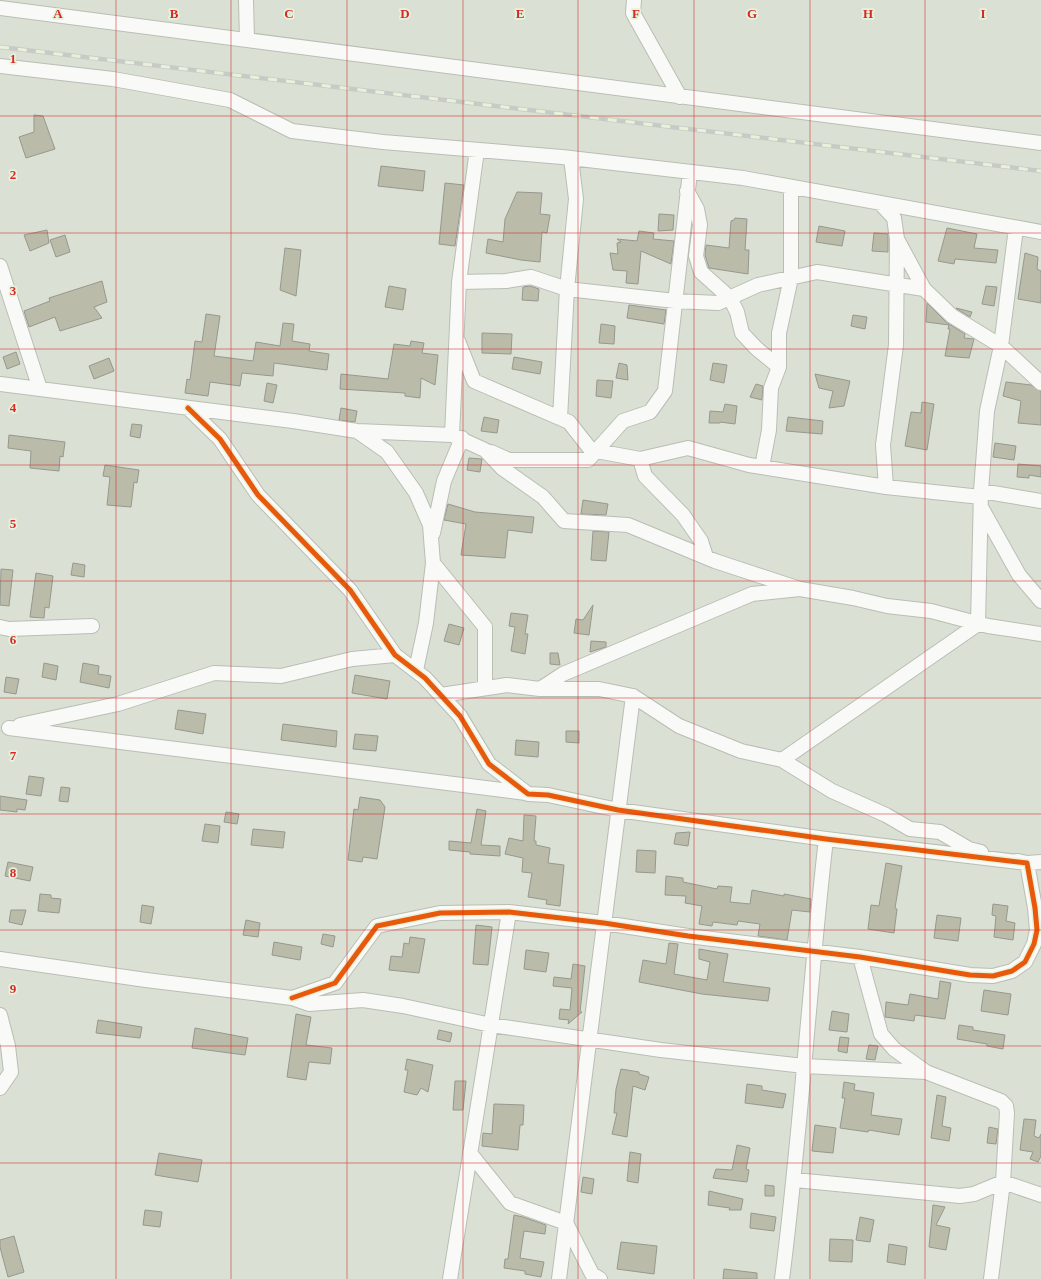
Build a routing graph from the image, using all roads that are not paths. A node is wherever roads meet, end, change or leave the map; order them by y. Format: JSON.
{"nodes":[{"id":1,"x":246,"y":0,"type":"edge"},
{"id":2,"x":634,"y":0,"type":"edge"},
{"id":3,"x":0,"y":8,"type":"edge"},
{"id":4,"x":248,"y":40,"type":"junction"},
{"id":5,"x":0,"y":66,"type":"edge"},
{"id":6,"x":680,"y":97,"type":"junction"},
{"id":7,"x":1041,"y":143,"type":"edge"},
{"id":8,"x":477,"y":150,"type":"junction"},
{"id":9,"x":571,"y":158,"type":"junction"},
{"id":10,"x":690,"y":172,"type":"junction"},
{"id":11,"x":791,"y":187,"type":"junction"},
{"id":12,"x":687,"y":191,"type":"junction"},
{"id":13,"x":880,"y":203,"type":"junction"},
{"id":14,"x":1016,"y":228,"type":"junction"},
{"id":15,"x":1041,"y":232,"type":"edge"},
{"id":16,"x":896,"y":239,"type":"junction"},
{"id":17,"x":0,"y":266,"type":"edge"},
{"id":18,"x":791,"y":278,"type":"junction"},
{"id":19,"x":459,"y":282,"type":"junction"},
{"id":20,"x":896,"y":285,"type":"junction"},
{"id":21,"x":567,"y":289,"type":"junction"},
{"id":22,"x":924,"y":289,"type":"junction"},
{"id":23,"x":730,"y":298,"type":"junction"},
{"id":24,"x":675,"y":301,"type":"junction"},
{"id":25,"x":458,"y":341,"type":"junction"},
{"id":26,"x":1001,"y":346,"type":"junction"},
{"id":27,"x":779,"y":367,"type":"junction"},
{"id":28,"x":1041,"y":383,"type":"edge"},
{"id":29,"x":0,"y":384,"type":"edge"},
{"id":30,"x":40,"y":389,"type":"junction"},
{"id":31,"x":188,"y":408,"type":"junction"},
{"id":32,"x":560,"y":418,"type":"junction"},
{"id":33,"x":357,"y":431,"type":"junction"},
{"id":34,"x":457,"y":436,"type":"junction"},
{"id":35,"x":486,"y":450,"type":"junction"},
{"id":36,"x":595,"y":450,"type":"junction"},
{"id":37,"x":640,"y":459,"type":"junction"},
{"id":38,"x":762,"y":467,"type":"junction"},
{"id":39,"x":886,"y":488,"type":"junction"},
{"id":40,"x":981,"y":498,"type":"junction"},
{"id":41,"x":1041,"y":501,"type":"edge"},
{"id":42,"x":431,"y":540,"type":"junction"},
{"id":43,"x":706,"y":557,"type":"junction"},
{"id":44,"x":436,"y":566,"type":"junction"},
{"id":45,"x":800,"y":589,"type":"junction"},
{"id":46,"x":1041,"y":601,"type":"edge"},
{"id":47,"x":978,"y":624,"type":"junction"},
{"id":48,"x":92,"y":626,"type":"dead end"},
{"id":49,"x":0,"y":627,"type":"edge"},
{"id":50,"x":1041,"y":634,"type":"edge"},
{"id":51,"x":395,"y":655,"type":"junction"},
{"id":52,"x":416,"y":670,"type":"junction"},
{"id":53,"x":485,"y":687,"type":"junction"},
{"id":54,"x":540,"y":688,"type":"junction"},
{"id":55,"x":441,"y":695,"type":"junction"},
{"id":56,"x":633,"y":696,"type":"junction"},
{"id":57,"x":4,"y":727,"type":"edge"},
{"id":58,"x":782,"y":760,"type":"junction"},
{"id":59,"x":528,"y":794,"type":"junction"},
{"id":60,"x":618,"y":810,"type":"junction"},
{"id":61,"x":826,"y":839,"type":"junction"},
{"id":62,"x":1034,"y":863,"type":"edge"},
{"id":63,"x":509,"y":912,"type":"junction"},
{"id":64,"x":604,"y":923,"type":"junction"},
{"id":65,"x":813,"y":952,"type":"junction"},
{"id":66,"x":860,"y":956,"type":"junction"},
{"id":67,"x":0,"y":959,"type":"edge"},
{"id":68,"x":292,"y":998,"type":"junction"},
{"id":69,"x":0,"y":1015,"type":"edge"},
{"id":70,"x":490,"y":1025,"type":"junction"},
{"id":71,"x":589,"y":1041,"type":"junction"},
{"id":72,"x":804,"y":1066,"type":"junction"},
{"id":73,"x":926,"y":1072,"type":"junction"},
{"id":74,"x":0,"y":1088,"type":"edge"},
{"id":75,"x":470,"y":1153,"type":"junction"},
{"id":76,"x":795,"y":1180,"type":"junction"},
{"id":77,"x":1002,"y":1182,"type":"junction"},
{"id":78,"x":1041,"y":1195,"type":"edge"},
{"id":79,"x":566,"y":1223,"type":"junction"},
{"id":80,"x":450,"y":1279,"type":"edge"},
{"id":81,"x":558,"y":1279,"type":"edge"},
{"id":82,"x":600,"y":1279,"type":"edge"},
{"id":83,"x":782,"y":1279,"type":"edge"},
{"id":84,"x":991,"y":1279,"type":"edge"}],
"edges":[{"from":1,"to":4,"type":"street"},
{"from":2,"to":6,"type":"street"},
{"from":3,"to":4,"type":"street"},
{"from":4,"to":6,"type":"street"},
{"from":5,"to":8,"type":"street"},
{"from":6,"to":7,"type":"street"},
{"from":8,"to":9,"type":"street"},
{"from":8,"to":19,"type":"street"},
{"from":9,"to":10,"type":"street"},
{"from":9,"to":21,"type":"street"},
{"from":10,"to":11,"type":"street"},
{"from":10,"to":12,"type":"street"},
{"from":11,"to":13,"type":"street"},
{"from":11,"to":18,"type":"street"},
{"from":12,"to":23,"type":"street"},
{"from":12,"to":24,"type":"street"},
{"from":13,"to":14,"type":"street"},
{"from":13,"to":16,"type":"street"},
{"from":14,"to":15,"type":"street"},
{"from":14,"to":26,"type":"street"},
{"from":16,"to":20,"type":"street"},
{"from":16,"to":22,"type":"street"},
{"from":17,"to":30,"type":"street"},
{"from":18,"to":20,"type":"street"},
{"from":18,"to":23,"type":"street"},
{"from":18,"to":27,"type":"street"},
{"from":19,"to":21,"type":"street"},
{"from":19,"to":25,"type":"street"},
{"from":20,"to":22,"type":"street"},
{"from":20,"to":39,"type":"street"},
{"from":21,"to":24,"type":"street"},
{"from":21,"to":32,"type":"street"},
{"from":22,"to":26,"type":"street"},
{"from":23,"to":24,"type":"street"},
{"from":23,"to":27,"type":"street"},
{"from":24,"to":36,"type":"street"},
{"from":25,"to":32,"type":"street"},
{"from":25,"to":34,"type":"street"},
{"from":26,"to":28,"type":"street"},
{"from":26,"to":40,"type":"street"},
{"from":27,"to":38,"type":"street"},
{"from":29,"to":30,"type":"street"},
{"from":30,"to":31,"type":"street"},
{"from":31,"to":33,"type":"street"},
{"from":31,"to":51,"type":"street"},
{"from":32,"to":36,"type":"street"},
{"from":33,"to":34,"type":"street"},
{"from":33,"to":42,"type":"street"},
{"from":34,"to":35,"type":"street"},
{"from":34,"to":42,"type":"street"},
{"from":35,"to":36,"type":"street"},
{"from":35,"to":43,"type":"street"},
{"from":36,"to":37,"type":"street"},
{"from":37,"to":38,"type":"street"},
{"from":37,"to":43,"type":"street"},
{"from":38,"to":39,"type":"street"},
{"from":39,"to":40,"type":"street"},
{"from":40,"to":41,"type":"street"},
{"from":40,"to":46,"type":"street"},
{"from":40,"to":47,"type":"street"},
{"from":42,"to":44,"type":"street"},
{"from":43,"to":45,"type":"street"},
{"from":44,"to":52,"type":"street"},
{"from":44,"to":53,"type":"street"},
{"from":45,"to":47,"type":"street"},
{"from":45,"to":54,"type":"street"},
{"from":47,"to":50,"type":"street"},
{"from":47,"to":58,"type":"street"},
{"from":48,"to":49,"type":"street"},
{"from":51,"to":52,"type":"street"},
{"from":51,"to":57,"type":"street"},
{"from":52,"to":55,"type":"street"},
{"from":53,"to":54,"type":"street"},
{"from":53,"to":55,"type":"street"},
{"from":54,"to":56,"type":"street"},
{"from":55,"to":59,"type":"street"},
{"from":56,"to":58,"type":"street"},
{"from":56,"to":60,"type":"street"},
{"from":57,"to":59,"type":"street"},
{"from":58,"to":62,"type":"street"},
{"from":59,"to":60,"type":"street"},
{"from":60,"to":61,"type":"street"},
{"from":60,"to":64,"type":"street"},
{"from":61,"to":62,"type":"street"},
{"from":61,"to":65,"type":"street"},
{"from":62,"to":66,"type":"street"},
{"from":63,"to":64,"type":"street"},
{"from":63,"to":68,"type":"street"},
{"from":63,"to":70,"type":"street"},
{"from":64,"to":65,"type":"street"},
{"from":64,"to":71,"type":"street"},
{"from":65,"to":66,"type":"street"},
{"from":65,"to":72,"type":"street"},
{"from":66,"to":73,"type":"street"},
{"from":67,"to":68,"type":"street"},
{"from":68,"to":70,"type":"street"},
{"from":69,"to":74,"type":"street"},
{"from":70,"to":71,"type":"street"},
{"from":70,"to":75,"type":"street"},
{"from":71,"to":72,"type":"street"},
{"from":71,"to":79,"type":"street"},
{"from":72,"to":73,"type":"street"},
{"from":72,"to":76,"type":"street"},
{"from":73,"to":77,"type":"street"},
{"from":75,"to":79,"type":"street"},
{"from":75,"to":80,"type":"street"},
{"from":76,"to":77,"type":"street"},
{"from":76,"to":83,"type":"street"},
{"from":77,"to":78,"type":"street"},
{"from":77,"to":84,"type":"street"},
{"from":79,"to":81,"type":"street"},
{"from":79,"to":82,"type":"street"}]}
